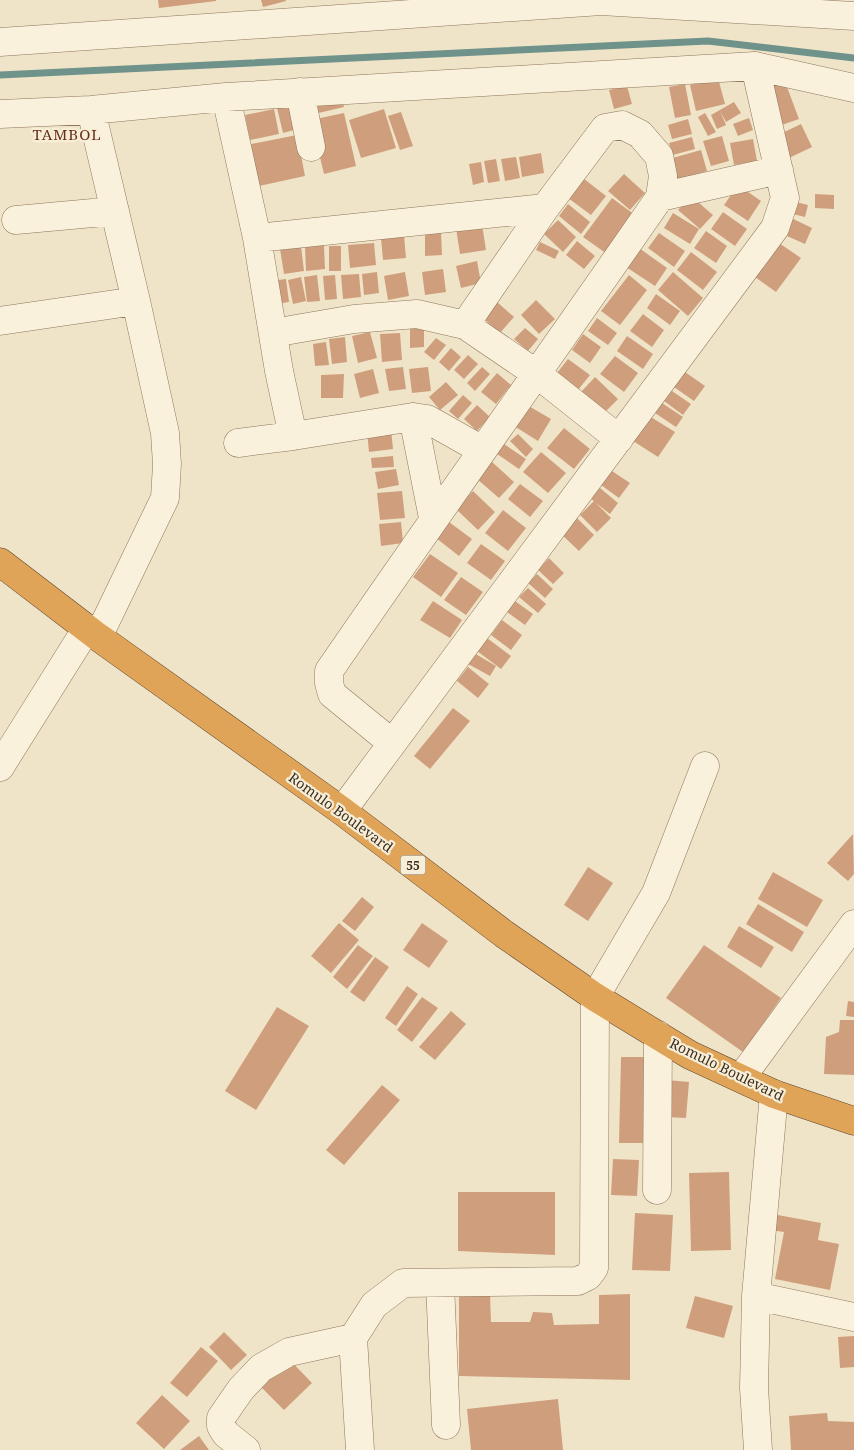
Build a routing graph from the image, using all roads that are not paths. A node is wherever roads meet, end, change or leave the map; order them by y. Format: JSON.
{"nodes":[{"id":1,"x":854,"y":16,"type":"edge"},
{"id":2,"x":0,"y":42,"type":"edge"},
{"id":3,"x":755,"y":66,"type":"junction"},
{"id":4,"x":854,"y":88,"type":"edge"},
{"id":5,"x":300,"y":92,"type":"junction"},
{"id":6,"x":226,"y":96,"type":"junction"},
{"id":7,"x":91,"y":110,"type":"junction"},
{"id":8,"x":0,"y":114,"type":"edge"},
{"id":9,"x":311,"y":147,"type":"dead end"},
{"id":10,"x":779,"y":170,"type":"junction"},
{"id":11,"x":660,"y":197,"type":"junction"},
{"id":12,"x":545,"y":208,"type":"junction"},
{"id":13,"x":115,"y":211,"type":"junction"},
{"id":14,"x":16,"y":220,"type":"dead end"},
{"id":15,"x":257,"y":238,"type":"junction"},
{"id":16,"x":136,"y":301,"type":"junction"},
{"id":17,"x":0,"y":321,"type":"edge"},
{"id":18,"x":465,"y":325,"type":"junction"},
{"id":19,"x":273,"y":334,"type":"junction"},
{"id":20,"x":537,"y":374,"type":"junction"},
{"id":21,"x":414,"y":417,"type":"junction"},
{"id":22,"x":293,"y":436,"type":"junction"},
{"id":23,"x":619,"y":438,"type":"junction"},
{"id":24,"x":238,"y":444,"type":"dead end"},
{"id":25,"x":482,"y":450,"type":"junction"},
{"id":26,"x":433,"y":518,"type":"junction"},
{"id":27,"x":0,"y":562,"type":"edge"},
{"id":28,"x":93,"y":632,"type":"junction"},
{"id":29,"x":392,"y":743,"type":"junction"},
{"id":30,"x":705,"y":766,"type":"dead end"},
{"id":31,"x":0,"y":767,"type":"edge"},
{"id":32,"x":342,"y":812,"type":"junction"},
{"id":33,"x":853,"y":930,"type":"edge"},
{"id":34,"x":594,"y":997,"type":"junction"},
{"id":35,"x":658,"y":1035,"type":"junction"},
{"id":36,"x":741,"y":1078,"type":"junction"},
{"id":37,"x":774,"y":1094,"type":"junction"},
{"id":38,"x":854,"y":1121,"type":"edge"},
{"id":39,"x":657,"y":1190,"type":"dead end"},
{"id":40,"x":440,"y":1283,"type":"junction"},
{"id":41,"x":756,"y":1296,"type":"junction"},
{"id":42,"x":854,"y":1317,"type":"edge"},
{"id":43,"x":353,"y":1338,"type":"junction"},
{"id":44,"x":446,"y":1425,"type":"dead end"},
{"id":45,"x":246,"y":1450,"type":"edge"},
{"id":46,"x":360,"y":1450,"type":"edge"},
{"id":47,"x":758,"y":1450,"type":"edge"}],
"edges":[{"from":1,"to":2,"type":"street"},
{"from":3,"to":4,"type":"street"},
{"from":3,"to":5,"type":"street"},
{"from":3,"to":10,"type":"street"},
{"from":5,"to":6,"type":"street"},
{"from":5,"to":9,"type":"street"},
{"from":6,"to":7,"type":"street"},
{"from":6,"to":15,"type":"street"},
{"from":7,"to":8,"type":"street"},
{"from":7,"to":13,"type":"street"},
{"from":10,"to":11,"type":"street"},
{"from":10,"to":23,"type":"street"},
{"from":11,"to":12,"type":"street"},
{"from":11,"to":20,"type":"street"},
{"from":12,"to":15,"type":"street"},
{"from":12,"to":18,"type":"street"},
{"from":13,"to":14,"type":"street"},
{"from":13,"to":16,"type":"street"},
{"from":15,"to":19,"type":"street"},
{"from":16,"to":17,"type":"street"},
{"from":16,"to":28,"type":"street"},
{"from":18,"to":19,"type":"street"},
{"from":18,"to":20,"type":"street"},
{"from":19,"to":22,"type":"street"},
{"from":20,"to":23,"type":"street"},
{"from":20,"to":25,"type":"street"},
{"from":21,"to":22,"type":"street"},
{"from":21,"to":25,"type":"street"},
{"from":21,"to":26,"type":"street"},
{"from":22,"to":24,"type":"street"},
{"from":23,"to":29,"type":"street"},
{"from":25,"to":26,"type":"street"},
{"from":26,"to":29,"type":"street"},
{"from":27,"to":28,"type":"highway","name":"Romulo Boulevard","number":"55"},
{"from":28,"to":31,"type":"street"},
{"from":28,"to":32,"type":"highway","name":"Romulo Boulevard","number":"55"},
{"from":29,"to":32,"type":"street"},
{"from":30,"to":34,"type":"street"},
{"from":32,"to":34,"type":"highway","name":"Romulo Boulevard","number":"55"},
{"from":33,"to":36,"type":"street"},
{"from":34,"to":35,"type":"highway","name":"Romulo Boulevard","number":"55"},
{"from":34,"to":40,"type":"street"},
{"from":35,"to":36,"type":"highway","name":"Romulo Boulevard","number":"55"},
{"from":35,"to":39,"type":"street"},
{"from":36,"to":37,"type":"highway","name":"Romulo Boulevard","number":"55"},
{"from":37,"to":38,"type":"highway","name":"Romulo Boulevard","number":"55"},
{"from":37,"to":41,"type":"street"},
{"from":40,"to":43,"type":"street"},
{"from":40,"to":44,"type":"street"},
{"from":41,"to":42,"type":"street"},
{"from":41,"to":47,"type":"street"},
{"from":43,"to":45,"type":"street"},
{"from":43,"to":46,"type":"street"}]}
